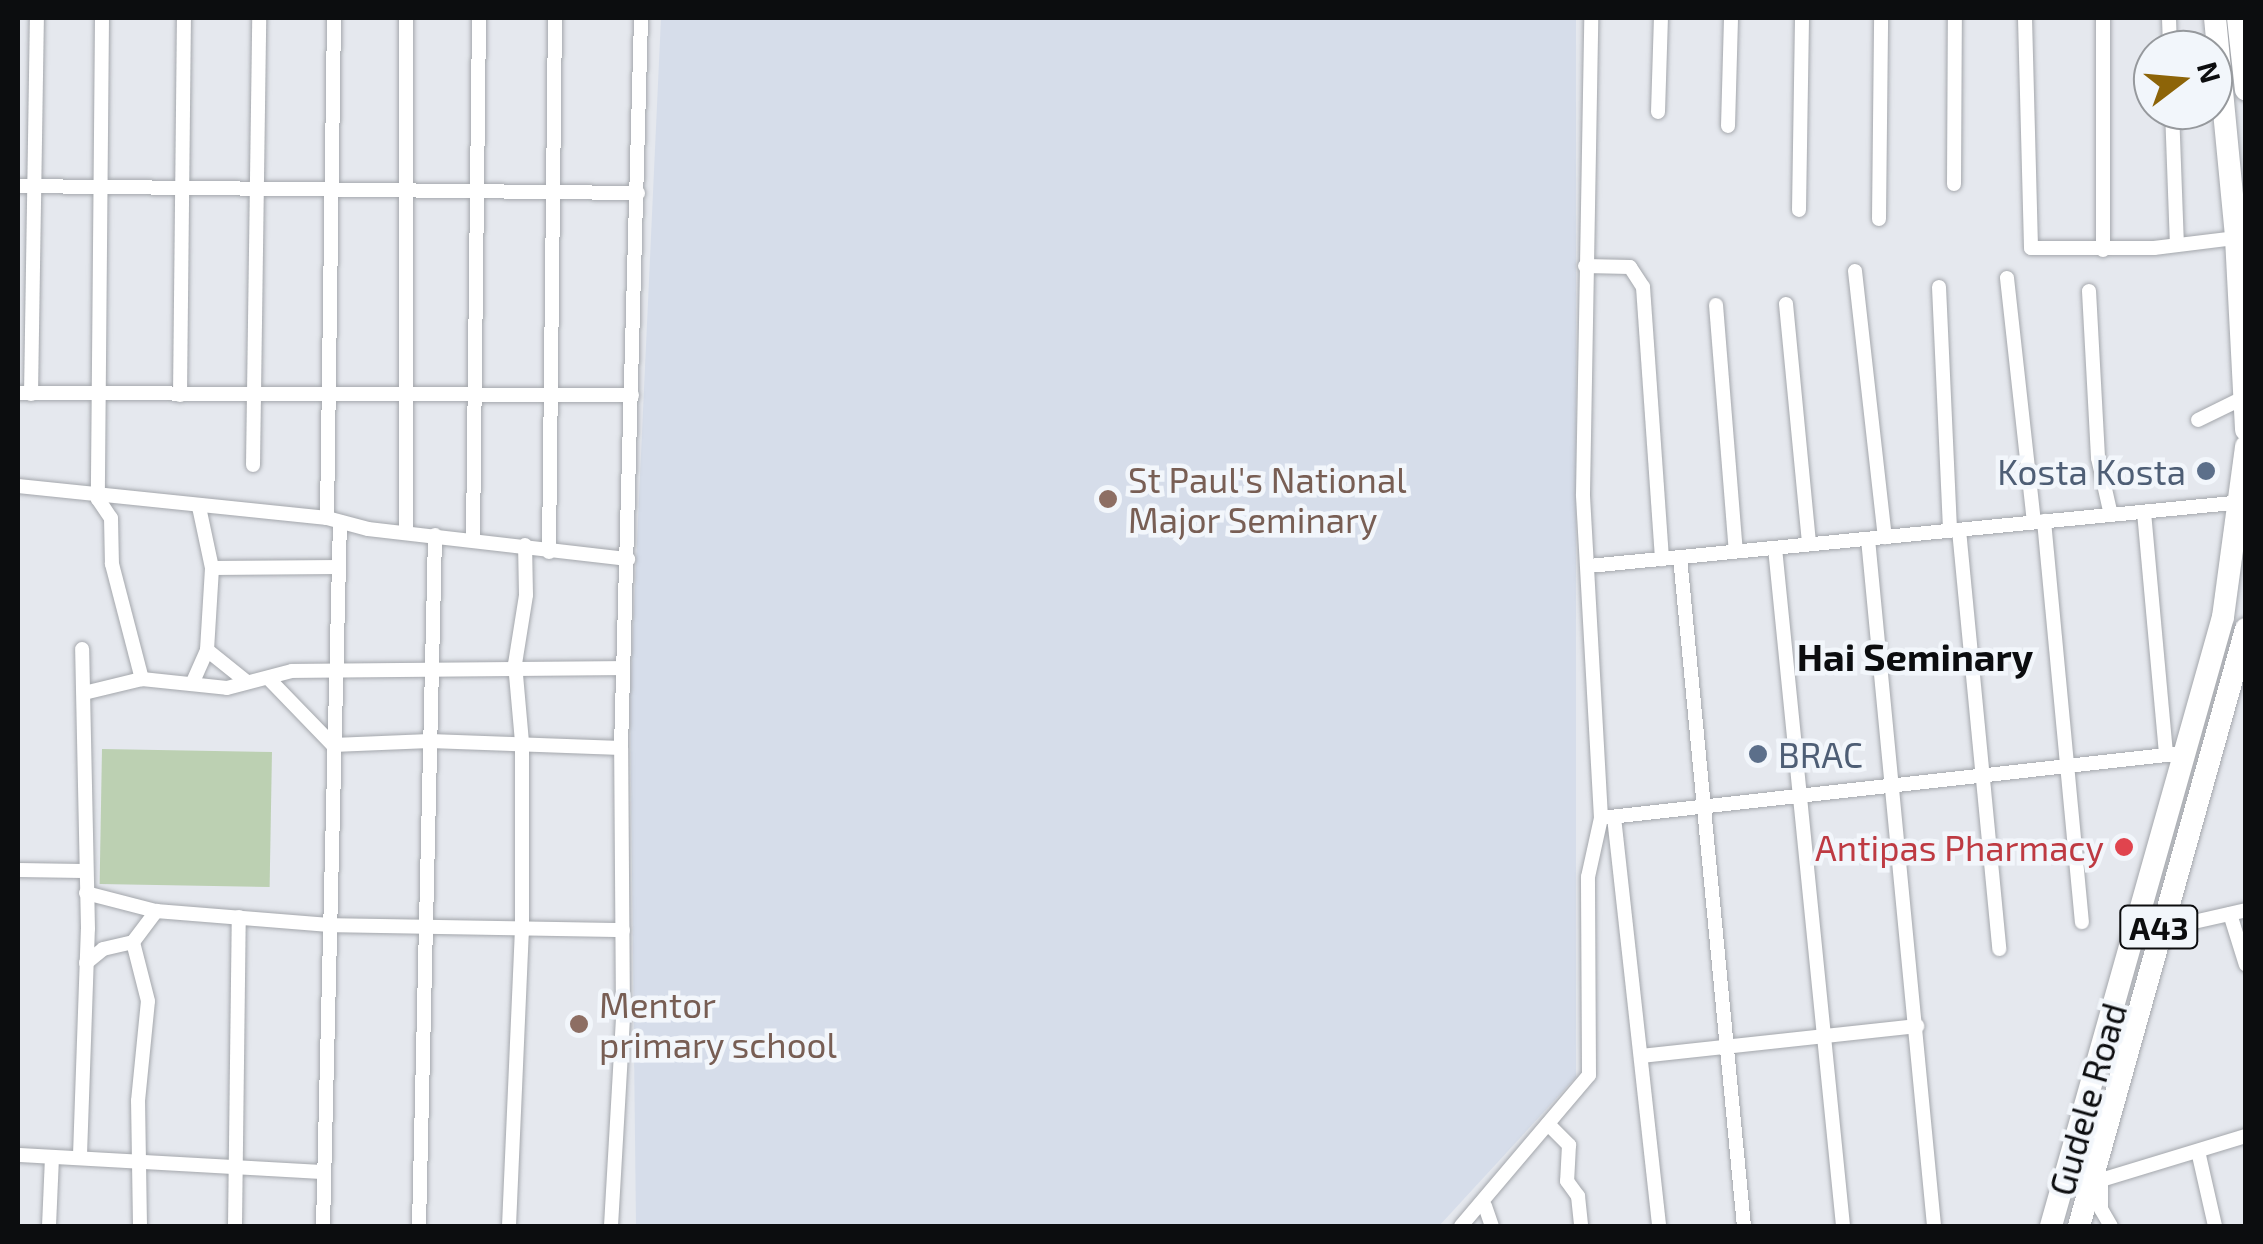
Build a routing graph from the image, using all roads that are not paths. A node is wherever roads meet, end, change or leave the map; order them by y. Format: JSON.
{"nodes":[{"id":1,"x":37,"y":18,"type":"edge"},
{"id":2,"x":102,"y":18,"type":"edge"},
{"id":3,"x":184,"y":18,"type":"edge"},
{"id":4,"x":260,"y":18,"type":"edge"},
{"id":5,"x":334,"y":18,"type":"edge"},
{"id":6,"x":406,"y":18,"type":"edge"},
{"id":7,"x":480,"y":18,"type":"edge"},
{"id":8,"x":554,"y":18,"type":"edge"},
{"id":9,"x":641,"y":18,"type":"edge"},
{"id":10,"x":1591,"y":18,"type":"edge"},
{"id":11,"x":1662,"y":18,"type":"edge"},
{"id":12,"x":1731,"y":18,"type":"edge"},
{"id":13,"x":1802,"y":18,"type":"edge"},
{"id":14,"x":1881,"y":18,"type":"edge"},
{"id":15,"x":1954,"y":18,"type":"edge"},
{"id":16,"x":2025,"y":18,"type":"edge"},
{"id":17,"x":2103,"y":18,"type":"edge"},
{"id":18,"x":2214,"y":18,"type":"edge"},
{"id":19,"x":2238,"y":18,"type":"edge"},
{"id":20,"x":2246,"y":90,"type":"edge"},
{"id":21,"x":1658,"y":112,"type":"dead end"},
{"id":22,"x":1728,"y":126,"type":"dead end"},
{"id":23,"x":2173,"y":130,"type":"edge"},
{"id":24,"x":1954,"y":184,"type":"dead end"},
{"id":25,"x":34,"y":185,"type":"junction"},
{"id":26,"x":18,"y":186,"type":"edge"},
{"id":27,"x":407,"y":188,"type":"junction"},
{"id":28,"x":102,"y":189,"type":"junction"},
{"id":29,"x":182,"y":189,"type":"junction"},
{"id":30,"x":256,"y":193,"type":"junction"},
{"id":31,"x":478,"y":193,"type":"junction"},
{"id":32,"x":552,"y":193,"type":"junction"},
{"id":33,"x":638,"y":193,"type":"junction"},
{"id":34,"x":334,"y":194,"type":"junction"},
{"id":35,"x":1800,"y":210,"type":"dead end"},
{"id":36,"x":1878,"y":218,"type":"dead end"},
{"id":37,"x":2236,"y":238,"type":"junction"},
{"id":38,"x":2177,"y":245,"type":"junction"},
{"id":39,"x":2103,"y":250,"type":"junction"},
{"id":40,"x":1586,"y":266,"type":"junction"},
{"id":41,"x":1855,"y":271,"type":"dead end"},
{"id":42,"x":2007,"y":278,"type":"dead end"},
{"id":43,"x":1938,"y":288,"type":"dead end"},
{"id":44,"x":2090,"y":291,"type":"dead end"},
{"id":45,"x":2243,"y":299,"type":"edge"},
{"id":46,"x":1716,"y":304,"type":"dead end"},
{"id":47,"x":1786,"y":304,"type":"dead end"},
{"id":48,"x":24,"y":394,"type":"edge"},
{"id":49,"x":632,"y":395,"type":"junction"},
{"id":50,"x":100,"y":396,"type":"junction"},
{"id":51,"x":180,"y":396,"type":"junction"},
{"id":52,"x":253,"y":396,"type":"junction"},
{"id":53,"x":331,"y":397,"type":"junction"},
{"id":54,"x":552,"y":397,"type":"junction"},
{"id":55,"x":2245,"y":397,"type":"edge"},
{"id":56,"x":404,"y":398,"type":"junction"},
{"id":57,"x":478,"y":399,"type":"junction"},
{"id":58,"x":2198,"y":420,"type":"dead end"},
{"id":59,"x":2246,"y":430,"type":"edge"},
{"id":60,"x":2246,"y":447,"type":"edge"},
{"id":61,"x":253,"y":465,"type":"dead end"},
{"id":62,"x":18,"y":486,"type":"edge"},
{"id":63,"x":98,"y":498,"type":"junction"},
{"id":64,"x":2242,"y":502,"type":"junction"},
{"id":65,"x":199,"y":507,"type":"junction"},
{"id":66,"x":2144,"y":512,"type":"junction"},
{"id":67,"x":2110,"y":515,"type":"junction"},
{"id":68,"x":333,"y":520,"type":"junction"},
{"id":69,"x":2039,"y":522,"type":"junction"},
{"id":70,"x":1954,"y":530,"type":"junction"},
{"id":71,"x":406,"y":532,"type":"junction"},
{"id":72,"x":436,"y":535,"type":"junction"},
{"id":73,"x":1885,"y":537,"type":"junction"},
{"id":74,"x":473,"y":538,"type":"junction"},
{"id":75,"x":1868,"y":538,"type":"junction"},
{"id":76,"x":1809,"y":544,"type":"junction"},
{"id":77,"x":524,"y":545,"type":"junction"},
{"id":78,"x":1775,"y":548,"type":"junction"},
{"id":79,"x":549,"y":552,"type":"junction"},
{"id":80,"x":1736,"y":552,"type":"junction"},
{"id":81,"x":1680,"y":557,"type":"junction"},
{"id":82,"x":628,"y":559,"type":"junction"},
{"id":83,"x":1662,"y":559,"type":"junction"},
{"id":84,"x":1589,"y":566,"type":"junction"},
{"id":85,"x":338,"y":567,"type":"junction"},
{"id":86,"x":212,"y":568,"type":"junction"},
{"id":87,"x":2246,"y":629,"type":"edge"},
{"id":88,"x":82,"y":649,"type":"dead end"},
{"id":89,"x":207,"y":650,"type":"junction"},
{"id":90,"x":515,"y":664,"type":"junction"},
{"id":91,"x":624,"y":668,"type":"junction"},
{"id":92,"x":430,"y":669,"type":"junction"},
{"id":93,"x":335,"y":670,"type":"junction"},
{"id":94,"x":2241,"y":670,"type":"edge"},
{"id":95,"x":268,"y":678,"type":"junction"},
{"id":96,"x":142,"y":679,"type":"junction"},
{"id":97,"x":247,"y":682,"type":"junction"},
{"id":98,"x":192,"y":684,"type":"junction"},
{"id":99,"x":84,"y":693,"type":"junction"},
{"id":100,"x":430,"y":741,"type":"junction"},
{"id":101,"x":522,"y":742,"type":"junction"},
{"id":102,"x":333,"y":745,"type":"junction"},
{"id":103,"x":621,"y":748,"type":"junction"},
{"id":104,"x":2175,"y":754,"type":"junction"},
{"id":105,"x":2068,"y":766,"type":"junction"},
{"id":106,"x":1985,"y":776,"type":"junction"},
{"id":107,"x":1894,"y":786,"type":"junction"},
{"id":108,"x":1797,"y":796,"type":"junction"},
{"id":109,"x":1707,"y":806,"type":"junction"},
{"id":110,"x":1608,"y":818,"type":"junction"},
{"id":111,"x":18,"y":870,"type":"edge"},
{"id":112,"x":83,"y":871,"type":"junction"},
{"id":113,"x":86,"y":893,"type":"junction"},
{"id":114,"x":2246,"y":910,"type":"edge"},
{"id":115,"x":156,"y":911,"type":"junction"},
{"id":116,"x":2230,"y":914,"type":"junction"},
{"id":117,"x":239,"y":917,"type":"junction"},
{"id":118,"x":2082,"y":922,"type":"dead end"},
{"id":119,"x":330,"y":926,"type":"junction"},
{"id":120,"x":422,"y":928,"type":"junction"},
{"id":121,"x":624,"y":930,"type":"junction"},
{"id":122,"x":522,"y":933,"type":"junction"},
{"id":123,"x":2157,"y":933,"type":"junction"},
{"id":124,"x":2132,"y":936,"type":"junction"},
{"id":125,"x":133,"y":942,"type":"junction"},
{"id":126,"x":1999,"y":948,"type":"dead end"},
{"id":127,"x":86,"y":963,"type":"junction"},
{"id":128,"x":2246,"y":965,"type":"edge"},
{"id":129,"x":1917,"y":1026,"type":"junction"},
{"id":130,"x":1824,"y":1038,"type":"junction"},
{"id":131,"x":1729,"y":1048,"type":"junction"},
{"id":132,"x":1641,"y":1056,"type":"junction"},
{"id":133,"x":1548,"y":1124,"type":"junction"},
{"id":134,"x":2246,"y":1136,"type":"edge"},
{"id":135,"x":2198,"y":1152,"type":"junction"},
{"id":136,"x":18,"y":1155,"type":"edge"},
{"id":137,"x":52,"y":1156,"type":"junction"},
{"id":138,"x":80,"y":1156,"type":"junction"},
{"id":139,"x":236,"y":1162,"type":"junction"},
{"id":140,"x":138,"y":1164,"type":"junction"},
{"id":141,"x":324,"y":1172,"type":"junction"},
{"id":142,"x":2096,"y":1178,"type":"junction"},
{"id":143,"x":1485,"y":1206,"type":"junction"},
{"id":144,"x":49,"y":1226,"type":"edge"},
{"id":145,"x":140,"y":1226,"type":"edge"},
{"id":146,"x":235,"y":1226,"type":"edge"},
{"id":147,"x":323,"y":1226,"type":"edge"},
{"id":148,"x":419,"y":1226,"type":"edge"},
{"id":149,"x":510,"y":1226,"type":"edge"},
{"id":150,"x":611,"y":1226,"type":"edge"},
{"id":151,"x":1462,"y":1226,"type":"edge"},
{"id":152,"x":1492,"y":1226,"type":"edge"},
{"id":153,"x":1581,"y":1226,"type":"edge"},
{"id":154,"x":1659,"y":1226,"type":"edge"},
{"id":155,"x":1744,"y":1226,"type":"edge"},
{"id":156,"x":1843,"y":1226,"type":"edge"},
{"id":157,"x":1934,"y":1226,"type":"edge"},
{"id":158,"x":2051,"y":1226,"type":"edge"},
{"id":159,"x":2079,"y":1226,"type":"edge"},
{"id":160,"x":2111,"y":1226,"type":"edge"},
{"id":161,"x":2216,"y":1226,"type":"edge"}],
"edges":[{"from":1,"to":25,"type":"street"},
{"from":2,"to":28,"type":"street"},
{"from":3,"to":29,"type":"street"},
{"from":4,"to":30,"type":"street"},
{"from":5,"to":34,"type":"street"},
{"from":6,"to":27,"type":"street"},
{"from":7,"to":31,"type":"street"},
{"from":8,"to":32,"type":"street"},
{"from":9,"to":33,"type":"street"},
{"from":10,"to":40,"type":"street"},
{"from":11,"to":21,"type":"street"},
{"from":12,"to":22,"type":"street"},
{"from":13,"to":35,"type":"street"},
{"from":14,"to":36,"type":"street"},
{"from":15,"to":24,"type":"street"},
{"from":16,"to":39,"type":"street"},
{"from":17,"to":39,"type":"street"},
{"from":18,"to":37,"type":"highway"},
{"from":19,"to":20,"type":"highway"},
{"from":23,"to":38,"type":"street"},
{"from":25,"to":26,"type":"street"},
{"from":25,"to":28,"type":"street"},
{"from":25,"to":48,"type":"street"},
{"from":27,"to":31,"type":"street"},
{"from":27,"to":34,"type":"street"},
{"from":27,"to":56,"type":"street"},
{"from":28,"to":29,"type":"street"},
{"from":28,"to":50,"type":"street"},
{"from":29,"to":30,"type":"street"},
{"from":29,"to":51,"type":"street"},
{"from":30,"to":34,"type":"street"},
{"from":30,"to":52,"type":"street"},
{"from":31,"to":32,"type":"street"},
{"from":31,"to":57,"type":"street"},
{"from":32,"to":33,"type":"street"},
{"from":32,"to":54,"type":"street"},
{"from":33,"to":49,"type":"street"},
{"from":34,"to":53,"type":"street"},
{"from":37,"to":38,"type":"street"},
{"from":37,"to":45,"type":"highway"},
{"from":38,"to":39,"type":"street"},
{"from":40,"to":83,"type":"street"},
{"from":40,"to":84,"type":"street"},
{"from":41,"to":73,"type":"street"},
{"from":42,"to":69,"type":"street"},
{"from":43,"to":70,"type":"street"},
{"from":44,"to":67,"type":"street"},
{"from":45,"to":55,"type":"highway"},
{"from":46,"to":80,"type":"street"},
{"from":47,"to":76,"type":"street"},
{"from":48,"to":50,"type":"street"},
{"from":49,"to":54,"type":"street"},
{"from":49,"to":82,"type":"street"},
{"from":50,"to":51,"type":"street"},
{"from":50,"to":63,"type":"street"},
{"from":51,"to":52,"type":"street"},
{"from":52,"to":53,"type":"street"},
{"from":52,"to":61,"type":"street"},
{"from":53,"to":56,"type":"street"},
{"from":53,"to":68,"type":"street"},
{"from":54,"to":57,"type":"street"},
{"from":54,"to":79,"type":"street"},
{"from":55,"to":58,"type":"street"},
{"from":55,"to":59,"type":"highway"},
{"from":56,"to":57,"type":"street"},
{"from":56,"to":71,"type":"street"},
{"from":57,"to":74,"type":"street"},
{"from":60,"to":64,"type":"highway","name":"Gudele Road","number":"A43"},
{"from":62,"to":63,"type":"street"},
{"from":63,"to":65,"type":"street"},
{"from":63,"to":96,"type":"street"},
{"from":64,"to":66,"type":"street"},
{"from":64,"to":104,"type":"highway","name":"Gudele Road","number":"A43"},
{"from":65,"to":68,"type":"street"},
{"from":65,"to":86,"type":"street"},
{"from":66,"to":67,"type":"street"},
{"from":66,"to":104,"type":"street"},
{"from":67,"to":69,"type":"street"},
{"from":68,"to":71,"type":"street"},
{"from":68,"to":85,"type":"street"},
{"from":69,"to":70,"type":"street"},
{"from":69,"to":105,"type":"street"},
{"from":70,"to":73,"type":"street"},
{"from":70,"to":106,"type":"street"},
{"from":71,"to":72,"type":"street"},
{"from":72,"to":74,"type":"street"},
{"from":72,"to":92,"type":"street"},
{"from":73,"to":75,"type":"street"},
{"from":74,"to":77,"type":"street"},
{"from":75,"to":76,"type":"street"},
{"from":75,"to":107,"type":"street"},
{"from":76,"to":78,"type":"street"},
{"from":77,"to":79,"type":"street"},
{"from":77,"to":90,"type":"street"},
{"from":78,"to":80,"type":"street"},
{"from":78,"to":108,"type":"street"},
{"from":79,"to":82,"type":"street"},
{"from":80,"to":81,"type":"street"},
{"from":81,"to":83,"type":"street"},
{"from":81,"to":109,"type":"street"},
{"from":82,"to":91,"type":"street"},
{"from":83,"to":84,"type":"street"},
{"from":84,"to":110,"type":"street"},
{"from":85,"to":86,"type":"street"},
{"from":85,"to":93,"type":"street"},
{"from":86,"to":89,"type":"street"},
{"from":87,"to":94,"type":"highway","name":"Gudele Road","number":"A43"},
{"from":88,"to":99,"type":"street"},
{"from":89,"to":97,"type":"street"},
{"from":89,"to":98,"type":"street"},
{"from":90,"to":91,"type":"street"},
{"from":90,"to":92,"type":"street"},
{"from":90,"to":101,"type":"street"},
{"from":91,"to":103,"type":"street"},
{"from":92,"to":93,"type":"street"},
{"from":92,"to":100,"type":"street"},
{"from":93,"to":95,"type":"street"},
{"from":93,"to":102,"type":"street"},
{"from":94,"to":123,"type":"highway","name":"Gudele Road","number":"A43"},
{"from":95,"to":97,"type":"street"},
{"from":95,"to":102,"type":"street"},
{"from":96,"to":98,"type":"street"},
{"from":96,"to":99,"type":"street"},
{"from":97,"to":98,"type":"street"},
{"from":99,"to":112,"type":"street"},
{"from":100,"to":101,"type":"street"},
{"from":100,"to":102,"type":"street"},
{"from":100,"to":120,"type":"street"},
{"from":101,"to":103,"type":"street"},
{"from":101,"to":122,"type":"street"},
{"from":102,"to":119,"type":"street"},
{"from":103,"to":121,"type":"street"},
{"from":104,"to":105,"type":"street"},
{"from":104,"to":124,"type":"highway","name":"Gudele Road","number":"A43"},
{"from":105,"to":106,"type":"street"},
{"from":105,"to":118,"type":"street"},
{"from":106,"to":107,"type":"street"},
{"from":106,"to":126,"type":"street"},
{"from":107,"to":108,"type":"street"},
{"from":107,"to":129,"type":"street"},
{"from":108,"to":109,"type":"street"},
{"from":108,"to":130,"type":"street"},
{"from":109,"to":110,"type":"street"},
{"from":109,"to":131,"type":"street"},
{"from":110,"to":132,"type":"street"},
{"from":110,"to":133,"type":"street"},
{"from":111,"to":112,"type":"street"},
{"from":112,"to":113,"type":"street"},
{"from":113,"to":115,"type":"street"},
{"from":113,"to":127,"type":"street"},
{"from":114,"to":116,"type":"street"},
{"from":115,"to":117,"type":"street"},
{"from":115,"to":125,"type":"street"},
{"from":116,"to":123,"type":"street"},
{"from":116,"to":128,"type":"street"},
{"from":117,"to":119,"type":"street"},
{"from":117,"to":139,"type":"street"},
{"from":119,"to":120,"type":"street"},
{"from":119,"to":141,"type":"street"},
{"from":120,"to":122,"type":"street"},
{"from":120,"to":148,"type":"street"},
{"from":121,"to":122,"type":"street"},
{"from":121,"to":150,"type":"street"},
{"from":122,"to":149,"type":"street"},
{"from":123,"to":124,"type":"street"},
{"from":123,"to":142,"type":"highway","name":"Gudele Road","number":"A43"},
{"from":124,"to":158,"type":"highway","name":"Gudele Road","number":"A43"},
{"from":125,"to":127,"type":"street"},
{"from":125,"to":140,"type":"street"},
{"from":127,"to":138,"type":"street"},
{"from":129,"to":130,"type":"street"},
{"from":129,"to":157,"type":"street"},
{"from":130,"to":131,"type":"street"},
{"from":130,"to":156,"type":"street"},
{"from":131,"to":132,"type":"street"},
{"from":131,"to":155,"type":"street"},
{"from":132,"to":154,"type":"street"},
{"from":133,"to":143,"type":"street"},
{"from":133,"to":153,"type":"street"},
{"from":134,"to":135,"type":"street"},
{"from":135,"to":142,"type":"street"},
{"from":135,"to":161,"type":"street"},
{"from":136,"to":137,"type":"street"},
{"from":137,"to":138,"type":"street"},
{"from":137,"to":144,"type":"street"},
{"from":138,"to":140,"type":"street"},
{"from":139,"to":140,"type":"street"},
{"from":139,"to":141,"type":"street"},
{"from":139,"to":146,"type":"street"},
{"from":140,"to":145,"type":"street"},
{"from":141,"to":147,"type":"street"},
{"from":142,"to":159,"type":"highway","name":"Gudele Road","number":"A43"},
{"from":142,"to":160,"type":"street"},
{"from":143,"to":151,"type":"street"},
{"from":143,"to":152,"type":"street"}]}
